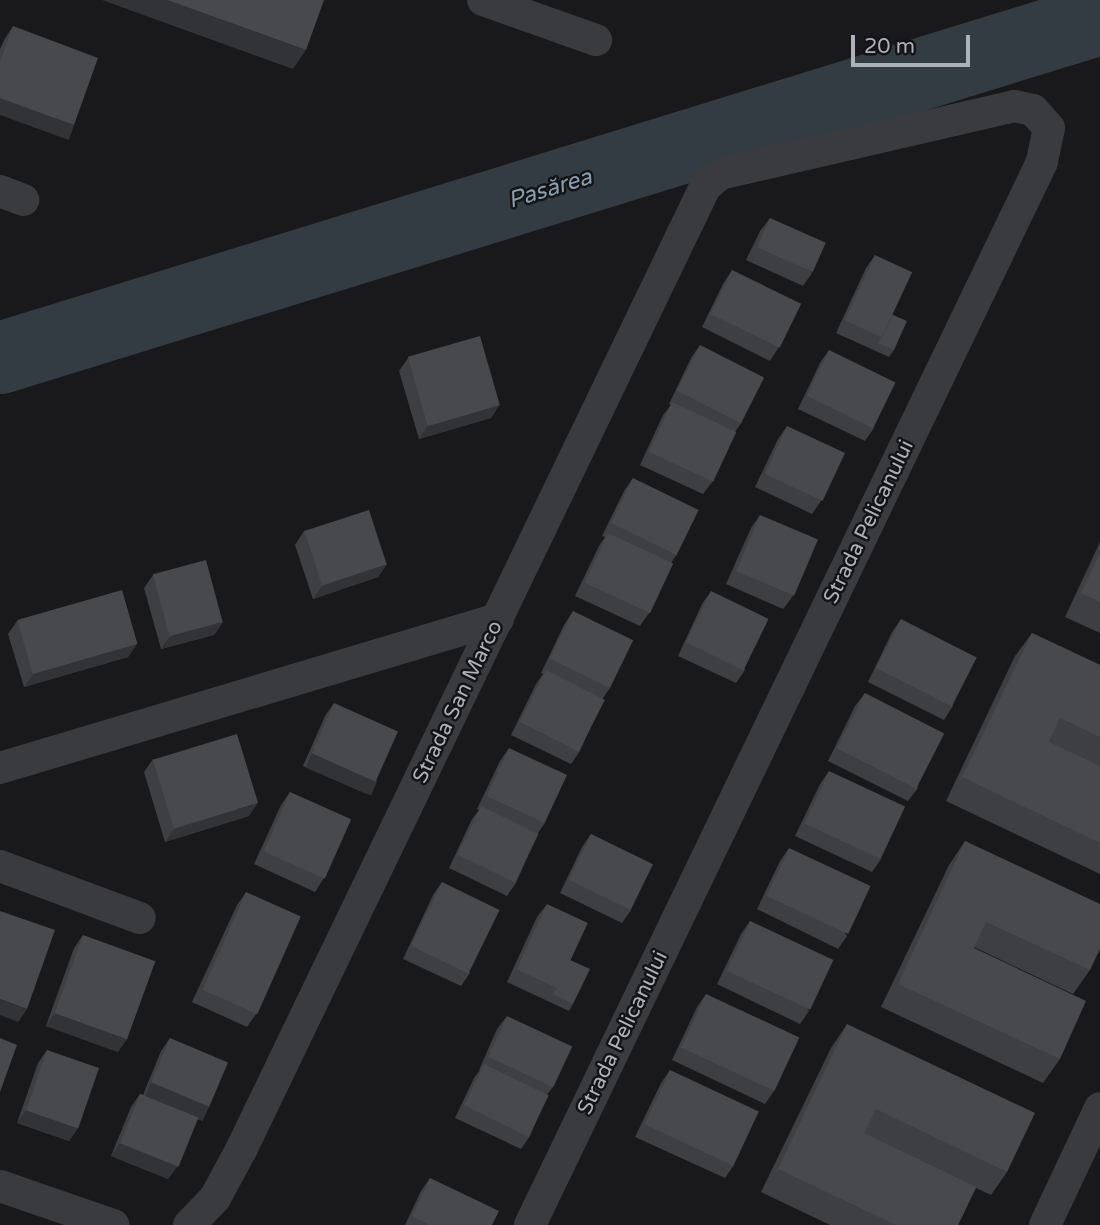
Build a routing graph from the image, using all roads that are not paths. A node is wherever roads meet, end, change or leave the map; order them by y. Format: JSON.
{"nodes":[{"id":1,"x":483,"y":0,"type":"edge"},
{"id":2,"x":596,"y":40,"type":"dead end"},
{"id":3,"x":720,"y":174,"type":"joint"},
{"id":4,"x":498,"y":619,"type":"junction"},
{"id":5,"x":0,"y":768,"type":"edge"},
{"id":6,"x":0,"y":866,"type":"edge"},
{"id":7,"x":140,"y":918,"type":"dead end"},
{"id":8,"x":1100,"y":1108,"type":"edge"},
{"id":9,"x":0,"y":1186,"type":"edge"},
{"id":10,"x":113,"y":1225,"type":"edge"},
{"id":11,"x":189,"y":1225,"type":"edge"},
{"id":12,"x":530,"y":1225,"type":"edge"},
{"id":13,"x":1045,"y":1225,"type":"edge"}],
"edges":[{"from":1,"to":2,"type":"street"},
{"from":3,"to":4,"type":"street","name":"Strada San Marco"},
{"from":3,"to":12,"type":"street","name":"Strada Pelicanului"},
{"from":4,"to":5,"type":"street"},
{"from":4,"to":11,"type":"street","name":"Strada San Marco"},
{"from":6,"to":7,"type":"street"},
{"from":8,"to":13,"type":"street"},
{"from":9,"to":10,"type":"street"}]}
